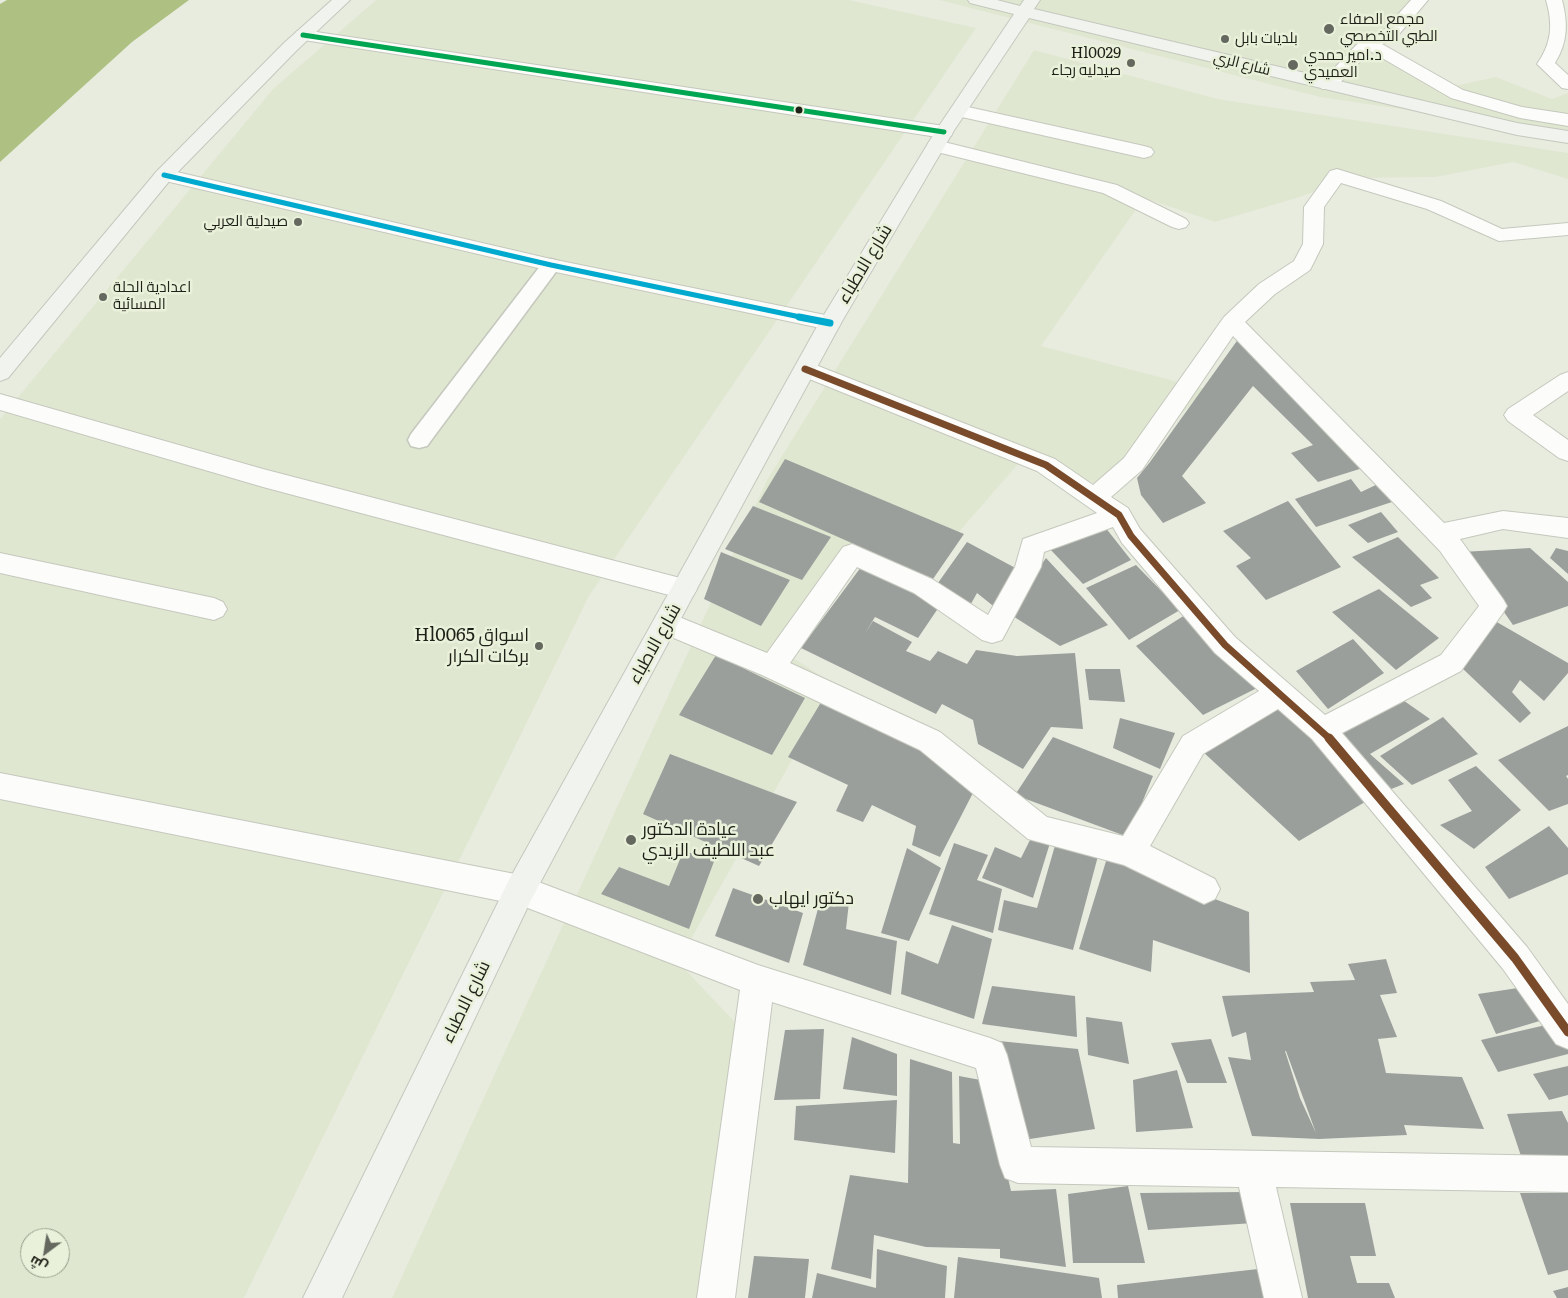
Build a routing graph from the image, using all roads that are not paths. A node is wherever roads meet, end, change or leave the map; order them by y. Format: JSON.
{"nodes":[{"id":1,"x":342,"y":0,"type":"edge"},
{"id":2,"x":976,"y":0,"type":"edge"},
{"id":3,"x":1420,"y":0,"type":"edge"},
{"id":4,"x":1554,"y":0,"type":"edge"},
{"id":5,"x":1028,"y":6,"type":"edge"},
{"id":6,"x":303,"y":35,"type":"junction"},
{"id":7,"x":1368,"y":43,"type":"junction"},
{"id":8,"x":1568,"y":84,"type":"edge"},
{"id":9,"x":1328,"y":85,"type":"junction"},
{"id":10,"x":959,"y":111,"type":"junction"},
{"id":11,"x":1568,"y":120,"type":"edge"},
{"id":12,"x":1568,"y":138,"type":"edge"},
{"id":13,"x":940,"y":139,"type":"junction"},
{"id":14,"x":1144,"y":152,"type":"dead end"},
{"id":15,"x":164,"y":175,"type":"junction"},
{"id":16,"x":1179,"y":222,"type":"dead end"},
{"id":17,"x":1568,"y":229,"type":"edge"},
{"id":18,"x":551,"y":265,"type":"junction"},
{"id":19,"x":1232,"y":322,"type":"junction"},
{"id":20,"x":830,"y":323,"type":"junction"},
{"id":21,"x":805,"y":369,"type":"junction"},
{"id":22,"x":0,"y":373,"type":"edge"},
{"id":23,"x":1568,"y":380,"type":"edge"},
{"id":24,"x":0,"y":402,"type":"edge"},
{"id":25,"x":419,"y":440,"type":"dead end"},
{"id":26,"x":1568,"y":452,"type":"edge"},
{"id":27,"x":1094,"y":498,"type":"junction"},
{"id":28,"x":1119,"y":515,"type":"junction"},
{"id":29,"x":1568,"y":528,"type":"edge"},
{"id":30,"x":1439,"y":534,"type":"junction"},
{"id":31,"x":0,"y":563,"type":"edge"},
{"id":32,"x":684,"y":590,"type":"junction"},
{"id":33,"x":214,"y":609,"type":"dead end"},
{"id":34,"x":666,"y":623,"type":"junction"},
{"id":35,"x":772,"y":667,"type":"junction"},
{"id":36,"x":1280,"y":693,"type":"junction"},
{"id":37,"x":1322,"y":730,"type":"junction"},
{"id":38,"x":0,"y":786,"type":"edge"},
{"id":39,"x":1130,"y":852,"type":"junction"},
{"id":40,"x":1204,"y":889,"type":"dead end"},
{"id":41,"x":520,"y":890,"type":"junction"},
{"id":42,"x":758,"y":981,"type":"junction"},
{"id":43,"x":1568,"y":1032,"type":"edge"},
{"id":44,"x":1254,"y":1170,"type":"junction"},
{"id":45,"x":1568,"y":1174,"type":"edge"},
{"id":46,"x":322,"y":1298,"type":"edge"},
{"id":47,"x":716,"y":1298,"type":"edge"},
{"id":48,"x":1283,"y":1298,"type":"edge"}],
"edges":[{"from":1,"to":6,"type":"street"},
{"from":2,"to":5,"type":"street","name":"شارع الري"},
{"from":3,"to":7,"type":"street"},
{"from":4,"to":8,"type":"street"},
{"from":5,"to":9,"type":"street","name":"شارع الري"},
{"from":5,"to":10,"type":"street","name":"شارع الاطباء"},
{"from":6,"to":13,"type":"street"},
{"from":6,"to":15,"type":"street"},
{"from":7,"to":9,"type":"street"},
{"from":7,"to":11,"type":"street"},
{"from":9,"to":12,"type":"street","name":"شارع الري"},
{"from":10,"to":13,"type":"street","name":"شارع الاطباء"},
{"from":10,"to":14,"type":"street"},
{"from":13,"to":16,"type":"street"},
{"from":13,"to":20,"type":"street","name":"شارع الاطباء"},
{"from":15,"to":18,"type":"street"},
{"from":15,"to":22,"type":"street"},
{"from":17,"to":19,"type":"street"},
{"from":18,"to":20,"type":"street"},
{"from":18,"to":25,"type":"lane"},
{"from":19,"to":27,"type":"street"},
{"from":19,"to":30,"type":"street"},
{"from":20,"to":21,"type":"street","name":"شارع الاطباء"},
{"from":21,"to":27,"type":"street"},
{"from":21,"to":32,"type":"street","name":"شارع الاطباء"},
{"from":23,"to":26,"type":"street"},
{"from":24,"to":32,"type":"street"},
{"from":27,"to":28,"type":"street"},
{"from":28,"to":35,"type":"street"},
{"from":28,"to":36,"type":"street"},
{"from":29,"to":30,"type":"street"},
{"from":30,"to":37,"type":"street"},
{"from":31,"to":33,"type":"street"},
{"from":32,"to":34,"type":"street","name":"شارع الاطباء"},
{"from":34,"to":35,"type":"street"},
{"from":34,"to":41,"type":"street","name":"شارع الاطباء"},
{"from":35,"to":39,"type":"street"},
{"from":36,"to":37,"type":"street"},
{"from":36,"to":39,"type":"street"},
{"from":37,"to":43,"type":"street"},
{"from":38,"to":41,"type":"street"},
{"from":39,"to":40,"type":"street"},
{"from":41,"to":42,"type":"street"},
{"from":41,"to":46,"type":"street","name":"شارع الاطباء"},
{"from":42,"to":44,"type":"street"},
{"from":42,"to":47,"type":"street"},
{"from":44,"to":45,"type":"street"},
{"from":44,"to":48,"type":"street"}]}
